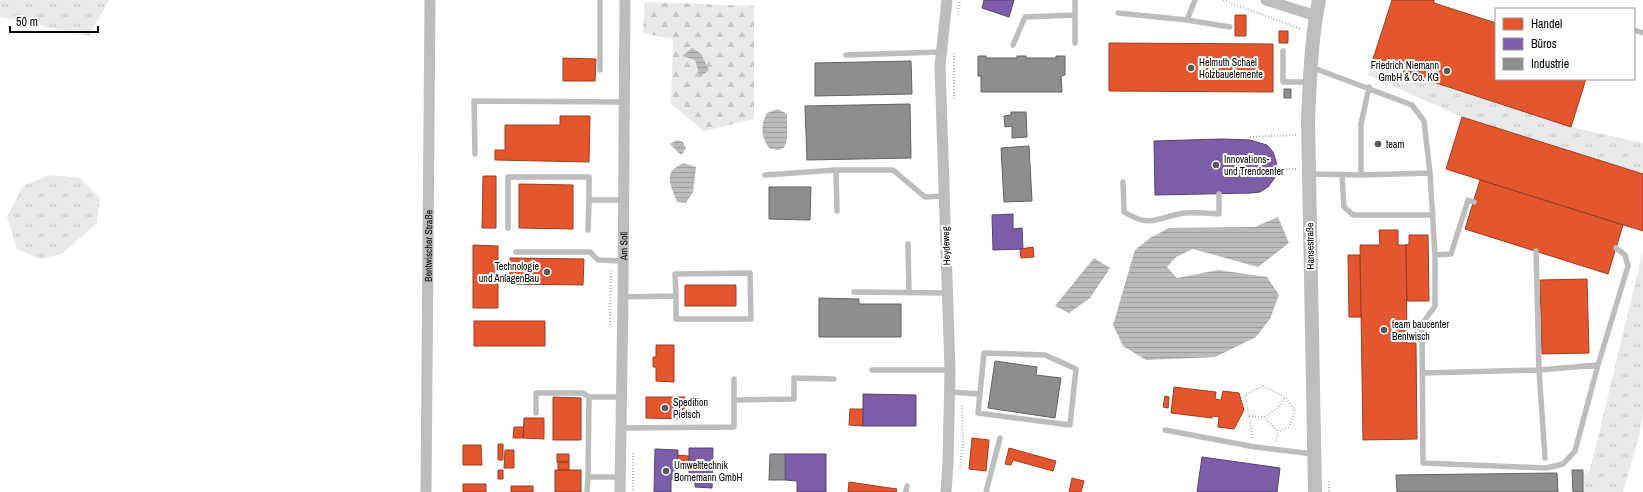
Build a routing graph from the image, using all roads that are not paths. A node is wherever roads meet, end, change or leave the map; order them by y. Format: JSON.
{"nodes":[{"id":1,"x":430,"y":0,"type":"edge"},
{"id":2,"x":600,"y":0,"type":"edge"},
{"id":3,"x":625,"y":0,"type":"edge"},
{"id":4,"x":947,"y":0,"type":"edge"},
{"id":5,"x":1075,"y":0,"type":"edge"},
{"id":6,"x":1195,"y":0,"type":"edge"},
{"id":7,"x":1266,"y":0,"type":"edge"},
{"id":8,"x":1319,"y":0,"type":"edge"},
{"id":9,"x":1118,"y":13,"type":"dead end"},
{"id":10,"x":1075,"y":15,"type":"junction"},
{"id":11,"x":1316,"y":16,"type":"junction"},
{"id":12,"x":1187,"y":20,"type":"junction"},
{"id":13,"x":1230,"y":27,"type":"dead end"},
{"id":14,"x":1075,"y":43,"type":"dead end"},
{"id":15,"x":1013,"y":45,"type":"dead end"},
{"id":16,"x":1283,"y":51,"type":"dead end"},
{"id":17,"x":941,"y":52,"type":"junction"},
{"id":18,"x":846,"y":55,"type":"dead end"},
{"id":19,"x":1310,"y":67,"type":"junction"},
{"id":20,"x":600,"y":70,"type":"dead end"},
{"id":21,"x":1310,"y":82,"type":"junction"},
{"id":22,"x":1369,"y":87,"type":"junction"},
{"id":23,"x":624,"y":102,"type":"junction"},
{"id":24,"x":475,"y":154,"type":"dead end"},
{"id":25,"x":836,"y":170,"type":"junction"},
{"id":26,"x":1303,"y":171,"type":"junction"},
{"id":27,"x":1430,"y":173,"type":"junction"},
{"id":28,"x":764,"y":175,"type":"dead end"},
{"id":29,"x":1342,"y":175,"type":"junction"},
{"id":30,"x":1361,"y":175,"type":"junction"},
{"id":31,"x":1123,"y":182,"type":"dead end"},
{"id":32,"x":1219,"y":194,"type":"dead end"},
{"id":33,"x":944,"y":196,"type":"junction"},
{"id":34,"x":589,"y":200,"type":"junction"},
{"id":35,"x":624,"y":200,"type":"junction"},
{"id":36,"x":1474,"y":202,"type":"dead end"},
{"id":37,"x":837,"y":211,"type":"dead end"},
{"id":38,"x":1433,"y":215,"type":"junction"},
{"id":39,"x":508,"y":228,"type":"dead end"},
{"id":40,"x":588,"y":230,"type":"dead end"},
{"id":41,"x":908,"y":244,"type":"dead end"},
{"id":42,"x":1616,"y":248,"type":"dead end"},
{"id":43,"x":1536,"y":251,"type":"dead end"},
{"id":44,"x":516,"y":252,"type":"dead end"},
{"id":45,"x":1435,"y":255,"type":"junction"},
{"id":46,"x":623,"y":261,"type":"junction"},
{"id":47,"x":854,"y":292,"type":"dead end"},
{"id":48,"x":909,"y":292,"type":"junction"},
{"id":49,"x":947,"y":293,"type":"junction"},
{"id":50,"x":676,"y":296,"type":"junction"},
{"id":51,"x":623,"y":297,"type":"junction"},
{"id":52,"x":1598,"y":365,"type":"junction"},
{"id":53,"x":872,"y":370,"type":"dead end"},
{"id":54,"x":950,"y":370,"type":"junction"},
{"id":55,"x":1539,"y":370,"type":"junction"},
{"id":56,"x":1422,"y":373,"type":"junction"},
{"id":57,"x":734,"y":379,"type":"dead end"},
{"id":58,"x":834,"y":379,"type":"dead end"},
{"id":59,"x":950,"y":392,"type":"junction"},
{"id":60,"x":980,"y":394,"type":"junction"},
{"id":61,"x":589,"y":397,"type":"junction"},
{"id":62,"x":621,"y":397,"type":"junction"},
{"id":63,"x":734,"y":400,"type":"junction"},
{"id":64,"x":536,"y":413,"type":"dead end"},
{"id":65,"x":620,"y":428,"type":"junction"},
{"id":66,"x":1165,"y":430,"type":"dead end"},
{"id":67,"x":1000,"y":438,"type":"dead end"},
{"id":68,"x":1314,"y":454,"type":"junction"},
{"id":69,"x":1545,"y":458,"type":"dead end"},
{"id":70,"x":588,"y":477,"type":"junction"},
{"id":71,"x":620,"y":477,"type":"junction"},
{"id":72,"x":426,"y":492,"type":"edge"},
{"id":73,"x":588,"y":492,"type":"edge"},
{"id":74,"x":620,"y":492,"type":"edge"},
{"id":75,"x":946,"y":492,"type":"edge"},
{"id":76,"x":986,"y":492,"type":"edge"},
{"id":77,"x":1315,"y":492,"type":"edge"}],
"edges":[{"from":1,"to":72,"type":"street","name":"Bentwischer Straße"},
{"from":2,"to":20,"type":"lane"},
{"from":3,"to":23,"type":"street","name":"Am Soll"},
{"from":4,"to":17,"type":"street","name":"Heydeweg"},
{"from":5,"to":10,"type":"lane"},
{"from":6,"to":12,"type":"lane"},
{"from":7,"to":11,"type":"street"},
{"from":8,"to":11,"type":"street","name":"Hansestraße"},
{"from":9,"to":12,"type":"lane"},
{"from":10,"to":14,"type":"lane"},
{"from":10,"to":15,"type":"lane"},
{"from":11,"to":19,"type":"street","name":"Hansestraße"},
{"from":12,"to":13,"type":"lane"},
{"from":16,"to":21,"type":"lane"},
{"from":17,"to":18,"type":"lane"},
{"from":17,"to":33,"type":"street","name":"Heydeweg"},
{"from":19,"to":21,"type":"street","name":"Hansestraße"},
{"from":19,"to":22,"type":"lane"},
{"from":21,"to":26,"type":"street","name":"Hansestraße"},
{"from":22,"to":27,"type":"lane"},
{"from":22,"to":30,"type":"lane"},
{"from":23,"to":24,"type":"lane"},
{"from":23,"to":35,"type":"street","name":"Am Soll"},
{"from":25,"to":28,"type":"lane"},
{"from":25,"to":33,"type":"lane"},
{"from":25,"to":37,"type":"lane"},
{"from":26,"to":29,"type":"lane"},
{"from":26,"to":68,"type":"street","name":"Hansestraße"},
{"from":27,"to":30,"type":"lane"},
{"from":27,"to":38,"type":"lane"},
{"from":29,"to":30,"type":"lane"},
{"from":29,"to":38,"type":"lane"},
{"from":31,"to":32,"type":"lane"},
{"from":33,"to":49,"type":"street","name":"Heydeweg"},
{"from":34,"to":35,"type":"lane"},
{"from":34,"to":39,"type":"lane"},
{"from":34,"to":40,"type":"lane"},
{"from":35,"to":46,"type":"street","name":"Am Soll"},
{"from":36,"to":45,"type":"lane"},
{"from":38,"to":45,"type":"lane"},
{"from":41,"to":48,"type":"lane"},
{"from":42,"to":52,"type":"lane"},
{"from":43,"to":55,"type":"lane"},
{"from":44,"to":46,"type":"lane"},
{"from":45,"to":56,"type":"lane"},
{"from":46,"to":51,"type":"street","name":"Am Soll"},
{"from":47,"to":48,"type":"lane"},
{"from":48,"to":49,"type":"lane"},
{"from":49,"to":54,"type":"street","name":"Heydeweg"},
{"from":50,"to":50,"type":"lane"},
{"from":50,"to":51,"type":"lane"},
{"from":51,"to":62,"type":"street","name":"Am Soll"},
{"from":52,"to":55,"type":"lane"},
{"from":52,"to":56,"type":"lane"},
{"from":53,"to":54,"type":"lane"},
{"from":54,"to":59,"type":"street","name":"Heydeweg"},
{"from":55,"to":56,"type":"lane"},
{"from":55,"to":69,"type":"lane"},
{"from":57,"to":63,"type":"lane"},
{"from":58,"to":63,"type":"lane"},
{"from":59,"to":60,"type":"lane"},
{"from":59,"to":75,"type":"street","name":"Heydeweg"},
{"from":60,"to":60,"type":"lane"},
{"from":61,"to":62,"type":"lane"},
{"from":61,"to":64,"type":"lane"},
{"from":61,"to":70,"type":"lane"},
{"from":62,"to":65,"type":"street","name":"Am Soll"},
{"from":63,"to":65,"type":"lane"},
{"from":65,"to":71,"type":"street","name":"Am Soll"},
{"from":66,"to":68,"type":"lane"},
{"from":67,"to":76,"type":"lane"},
{"from":68,"to":77,"type":"street","name":"Hansestraße"},
{"from":70,"to":71,"type":"lane"},
{"from":70,"to":73,"type":"lane"},
{"from":71,"to":74,"type":"street","name":"Am Soll"}]}
